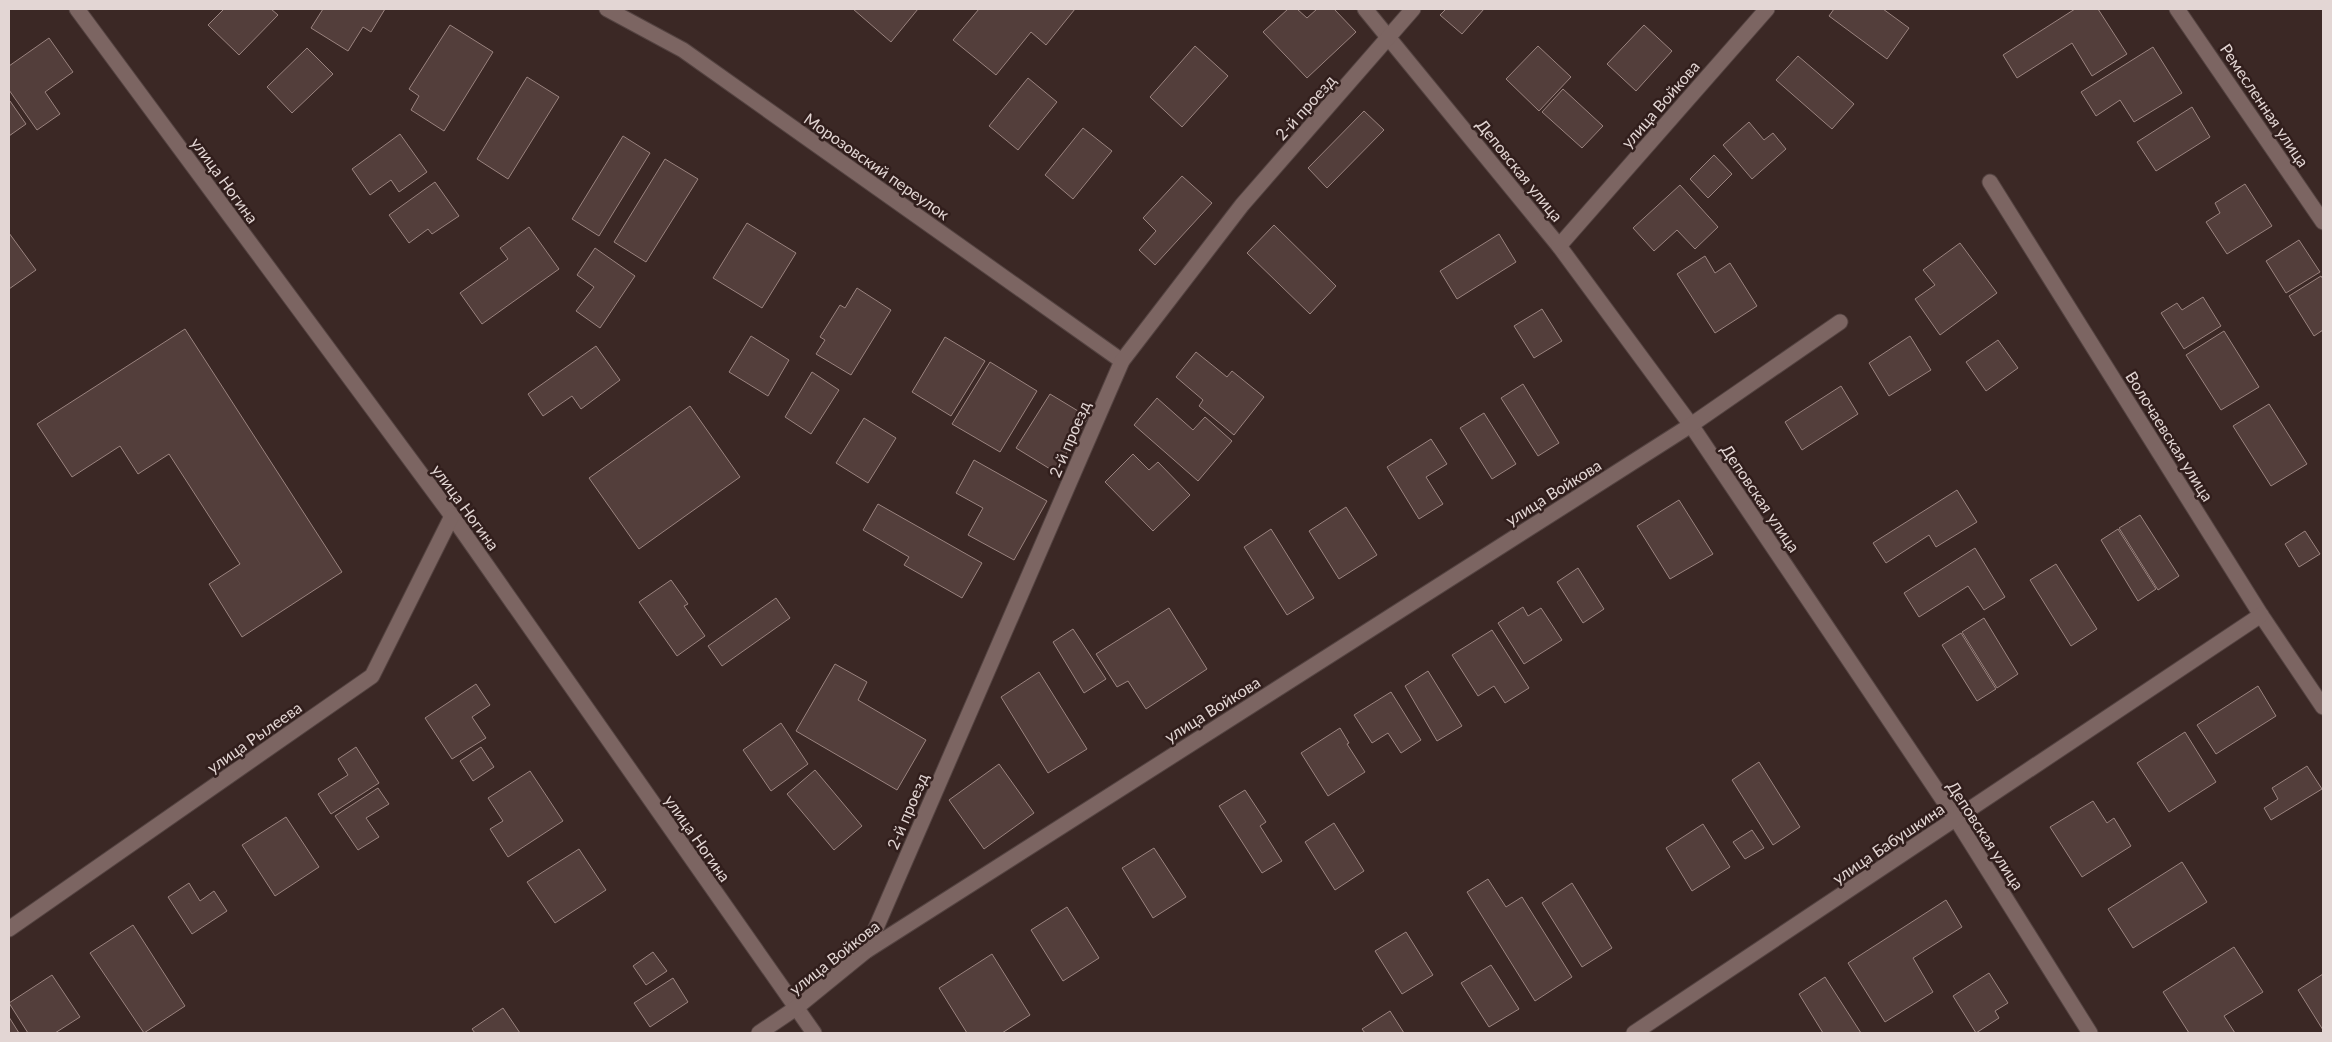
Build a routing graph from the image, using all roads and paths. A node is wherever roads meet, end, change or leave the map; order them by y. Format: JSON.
{"nodes":[{"id":1,"x":77,"y":9,"type":"edge"},
{"id":2,"x":607,"y":9,"type":"edge"},
{"id":3,"x":1365,"y":9,"type":"edge"},
{"id":4,"x":1413,"y":9,"type":"edge"},
{"id":5,"x":1767,"y":9,"type":"edge"},
{"id":6,"x":2177,"y":9,"type":"edge"},
{"id":7,"x":1390,"y":37,"type":"junction"},
{"id":8,"x":1990,"y":182,"type":"dead end"},
{"id":9,"x":2323,"y":222,"type":"edge"},
{"id":10,"x":1559,"y":246,"type":"junction"},
{"id":11,"x":1840,"y":322,"type":"dead end"},
{"id":12,"x":1122,"y":361,"type":"junction"},
{"id":13,"x":1691,"y":425,"type":"junction"},
{"id":14,"x":452,"y":516,"type":"junction"},
{"id":15,"x":2261,"y":615,"type":"junction"},
{"id":16,"x":2323,"y":707,"type":"edge"},
{"id":17,"x":1956,"y":819,"type":"junction"},
{"id":18,"x":9,"y":929,"type":"edge"},
{"id":19,"x":866,"y":950,"type":"junction"},
{"id":20,"x":796,"y":1008,"type":"junction"},
{"id":21,"x":758,"y":1033,"type":"edge"},
{"id":22,"x":814,"y":1033,"type":"edge"},
{"id":23,"x":1634,"y":1033,"type":"edge"},
{"id":24,"x":2090,"y":1033,"type":"edge"}],
"edges":[{"from":1,"to":14,"type":"street","name":"улица Ногина"},
{"from":2,"to":12,"type":"street","name":"Морозовский переулок"},
{"from":3,"to":7,"type":"street","name":"Деповская улица"},
{"from":4,"to":7,"type":"street","name":"2-й проезд"},
{"from":5,"to":10,"type":"street","name":"улица Войкова"},
{"from":6,"to":9,"type":"street","name":"Ремесленная улица"},
{"from":7,"to":10,"type":"street","name":"Деповская улица"},
{"from":7,"to":12,"type":"street","name":"2-й проезд"},
{"from":8,"to":15,"type":"street","name":"Волочаевская улица"},
{"from":10,"to":13,"type":"street","name":"Деповская улица"},
{"from":11,"to":13,"type":"street","name":"улица Войкова"},
{"from":12,"to":19,"type":"street","name":"2-й проезд"},
{"from":13,"to":17,"type":"street","name":"Деповская улица"},
{"from":13,"to":19,"type":"street","name":"улица Войкова"},
{"from":14,"to":18,"type":"street","name":"улица Рылеева"},
{"from":14,"to":20,"type":"street","name":"улица Ногина"},
{"from":15,"to":16,"type":"street","name":"Волочаевская улица"},
{"from":15,"to":17,"type":"street","name":"улица Бабушкина"},
{"from":17,"to":23,"type":"street","name":"улица Бабушкина"},
{"from":17,"to":24,"type":"street","name":"Деповская улица"},
{"from":19,"to":20,"type":"street","name":"улица Войкова"},
{"from":20,"to":21,"type":"street","name":"улица Войкова"},
{"from":20,"to":22,"type":"street","name":"улица Ногина"}]}
